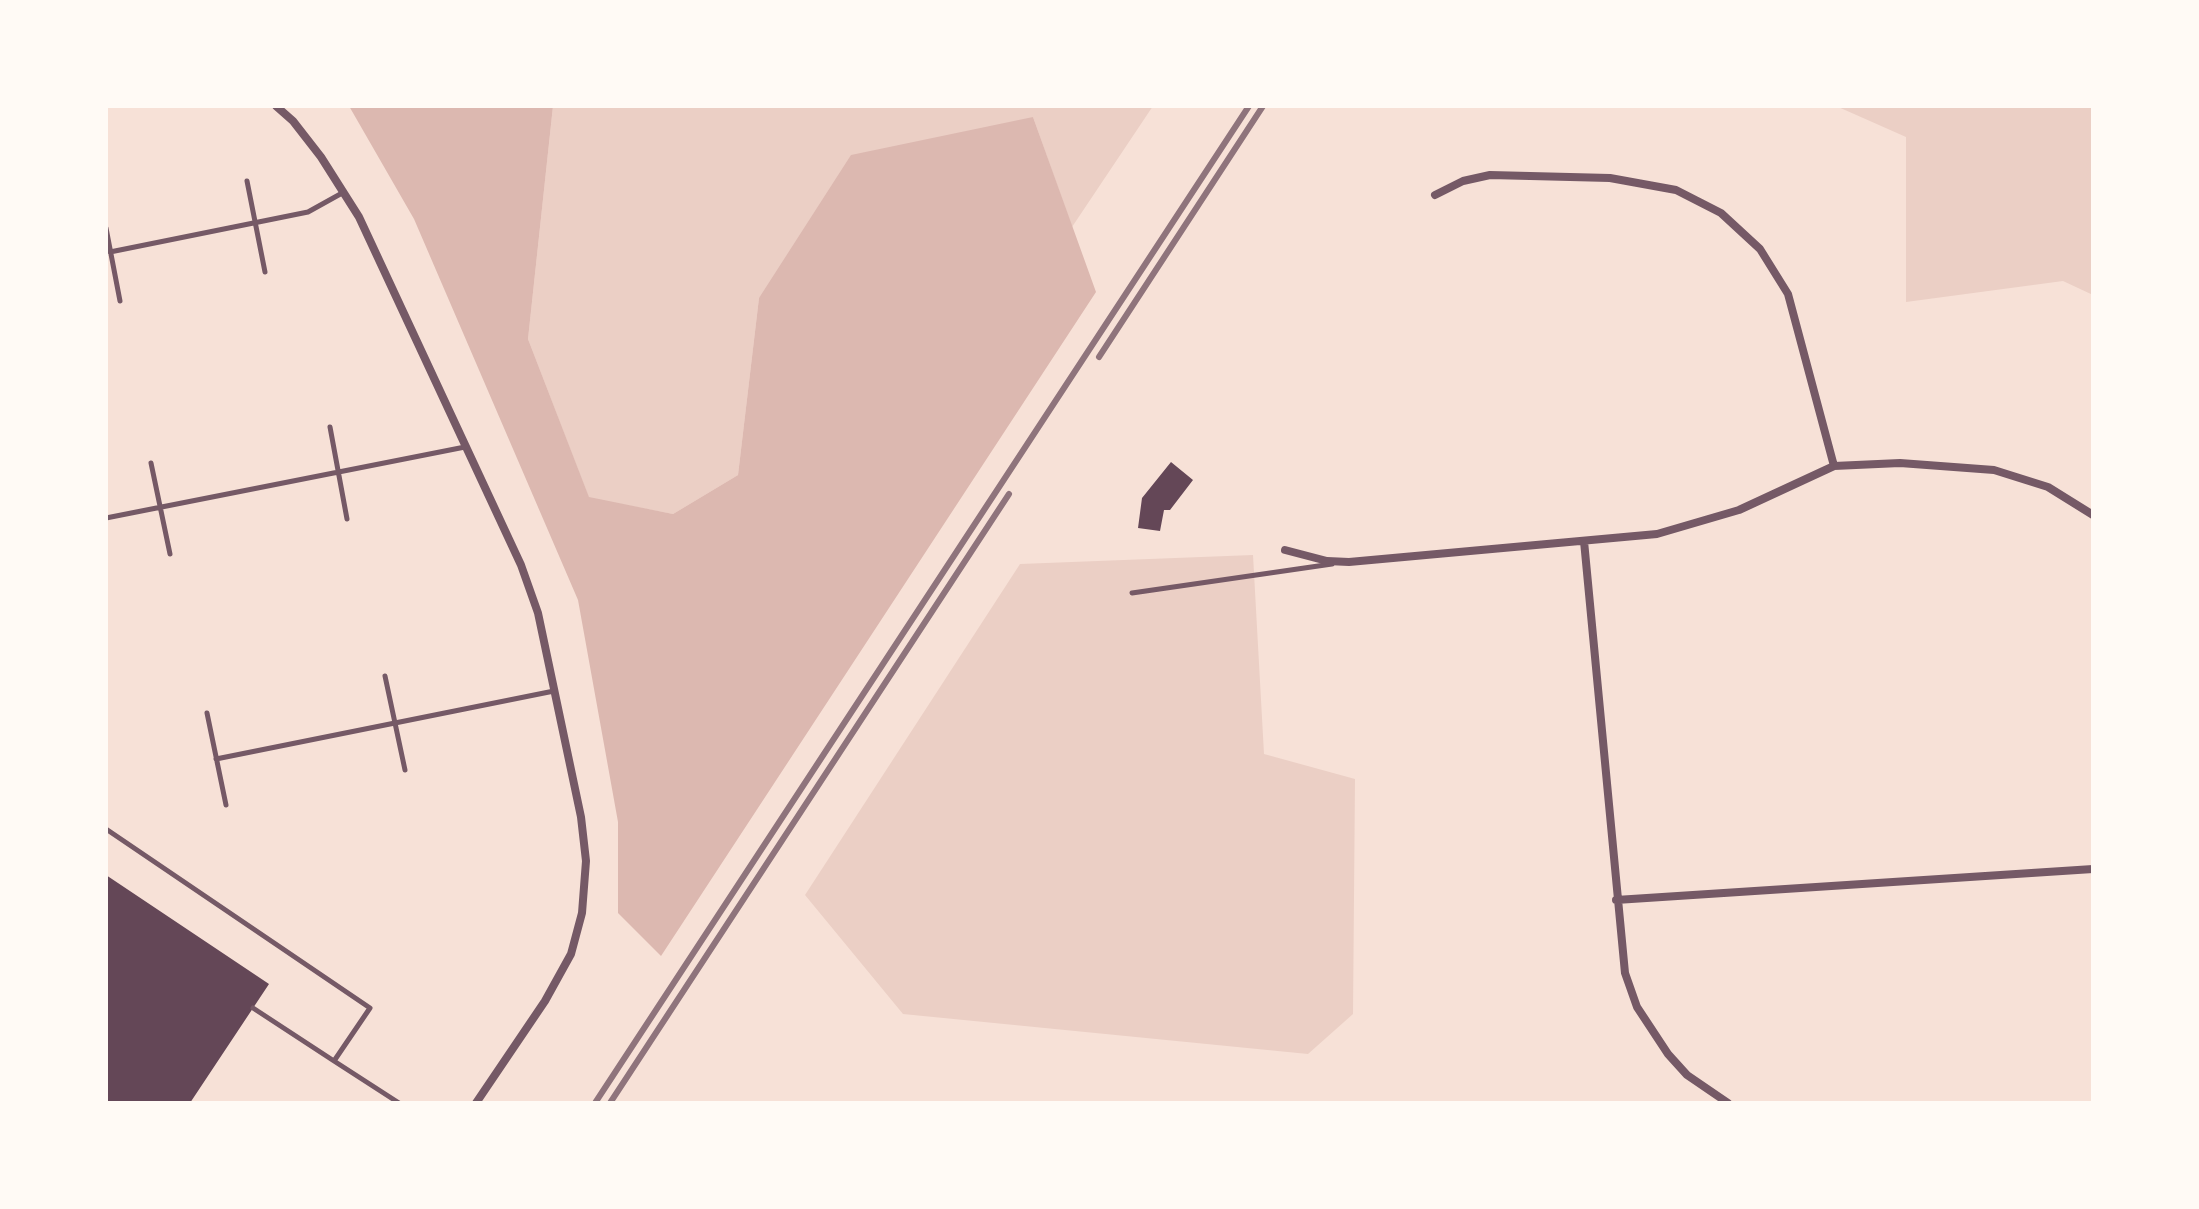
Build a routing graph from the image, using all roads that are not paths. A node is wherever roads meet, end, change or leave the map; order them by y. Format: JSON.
{"nodes":[{"id":1,"x":276,"y":106,"type":"edge"},
{"id":2,"x":247,"y":181,"type":"dead end"},
{"id":3,"x":344,"y":191,"type":"junction"},
{"id":4,"x":1435,"y":195,"type":"dead end"},
{"id":5,"x":255,"y":223,"type":"junction"},
{"id":6,"x":106,"y":228,"type":"edge"},
{"id":7,"x":110,"y":252,"type":"junction"},
{"id":8,"x":265,"y":272,"type":"dead end"},
{"id":9,"x":120,"y":301,"type":"dead end"},
{"id":10,"x":330,"y":427,"type":"dead end"},
{"id":11,"x":466,"y":447,"type":"junction"},
{"id":12,"x":151,"y":463,"type":"dead end"},
{"id":13,"x":1834,"y":466,"type":"junction"},
{"id":14,"x":338,"y":472,"type":"junction"},
{"id":15,"x":161,"y":507,"type":"junction"},
{"id":16,"x":2093,"y":515,"type":"edge"},
{"id":17,"x":106,"y":518,"type":"edge"},
{"id":18,"x":347,"y":519,"type":"dead end"},
{"id":19,"x":1584,"y":541,"type":"junction"},
{"id":20,"x":1285,"y":550,"type":"dead end"},
{"id":21,"x":170,"y":554,"type":"dead end"},
{"id":22,"x":1349,"y":562,"type":"junction"},
{"id":23,"x":1132,"y":593,"type":"dead end"},
{"id":24,"x":385,"y":676,"type":"dead end"},
{"id":25,"x":555,"y":690,"type":"junction"},
{"id":26,"x":207,"y":713,"type":"dead end"},
{"id":27,"x":394,"y":723,"type":"junction"},
{"id":28,"x":216,"y":759,"type":"junction"},
{"id":29,"x":405,"y":770,"type":"dead end"},
{"id":30,"x":226,"y":805,"type":"dead end"},
{"id":31,"x":106,"y":829,"type":"edge"},
{"id":32,"x":2093,"y":869,"type":"edge"},
{"id":33,"x":1616,"y":900,"type":"junction"},
{"id":34,"x":253,"y":1008,"type":"dead end"},
{"id":35,"x":334,"y":1061,"type":"junction"},
{"id":36,"x":399,"y":1103,"type":"edge"},
{"id":37,"x":476,"y":1103,"type":"edge"},
{"id":38,"x":1728,"y":1103,"type":"edge"}],
"edges":[{"from":1,"to":3,"type":"street"},
{"from":2,"to":5,"type":"lane"},
{"from":3,"to":5,"type":"lane"},
{"from":3,"to":11,"type":"street"},
{"from":4,"to":13,"type":"street"},
{"from":5,"to":7,"type":"lane"},
{"from":5,"to":8,"type":"lane"},
{"from":6,"to":7,"type":"lane"},
{"from":7,"to":9,"type":"lane"},
{"from":10,"to":14,"type":"lane"},
{"from":11,"to":14,"type":"lane"},
{"from":11,"to":25,"type":"street"},
{"from":12,"to":15,"type":"lane"},
{"from":13,"to":16,"type":"street"},
{"from":13,"to":19,"type":"street"},
{"from":14,"to":15,"type":"lane"},
{"from":14,"to":18,"type":"lane"},
{"from":15,"to":17,"type":"lane"},
{"from":15,"to":21,"type":"lane"},
{"from":19,"to":22,"type":"street"},
{"from":19,"to":33,"type":"street"},
{"from":20,"to":22,"type":"street"},
{"from":22,"to":23,"type":"lane"},
{"from":24,"to":27,"type":"lane"},
{"from":25,"to":27,"type":"lane"},
{"from":25,"to":37,"type":"street"},
{"from":26,"to":28,"type":"lane"},
{"from":27,"to":28,"type":"lane"},
{"from":27,"to":29,"type":"lane"},
{"from":28,"to":30,"type":"lane"},
{"from":31,"to":35,"type":"lane"},
{"from":32,"to":33,"type":"street"},
{"from":33,"to":38,"type":"street"},
{"from":34,"to":35,"type":"lane"},
{"from":35,"to":36,"type":"lane"}]}
